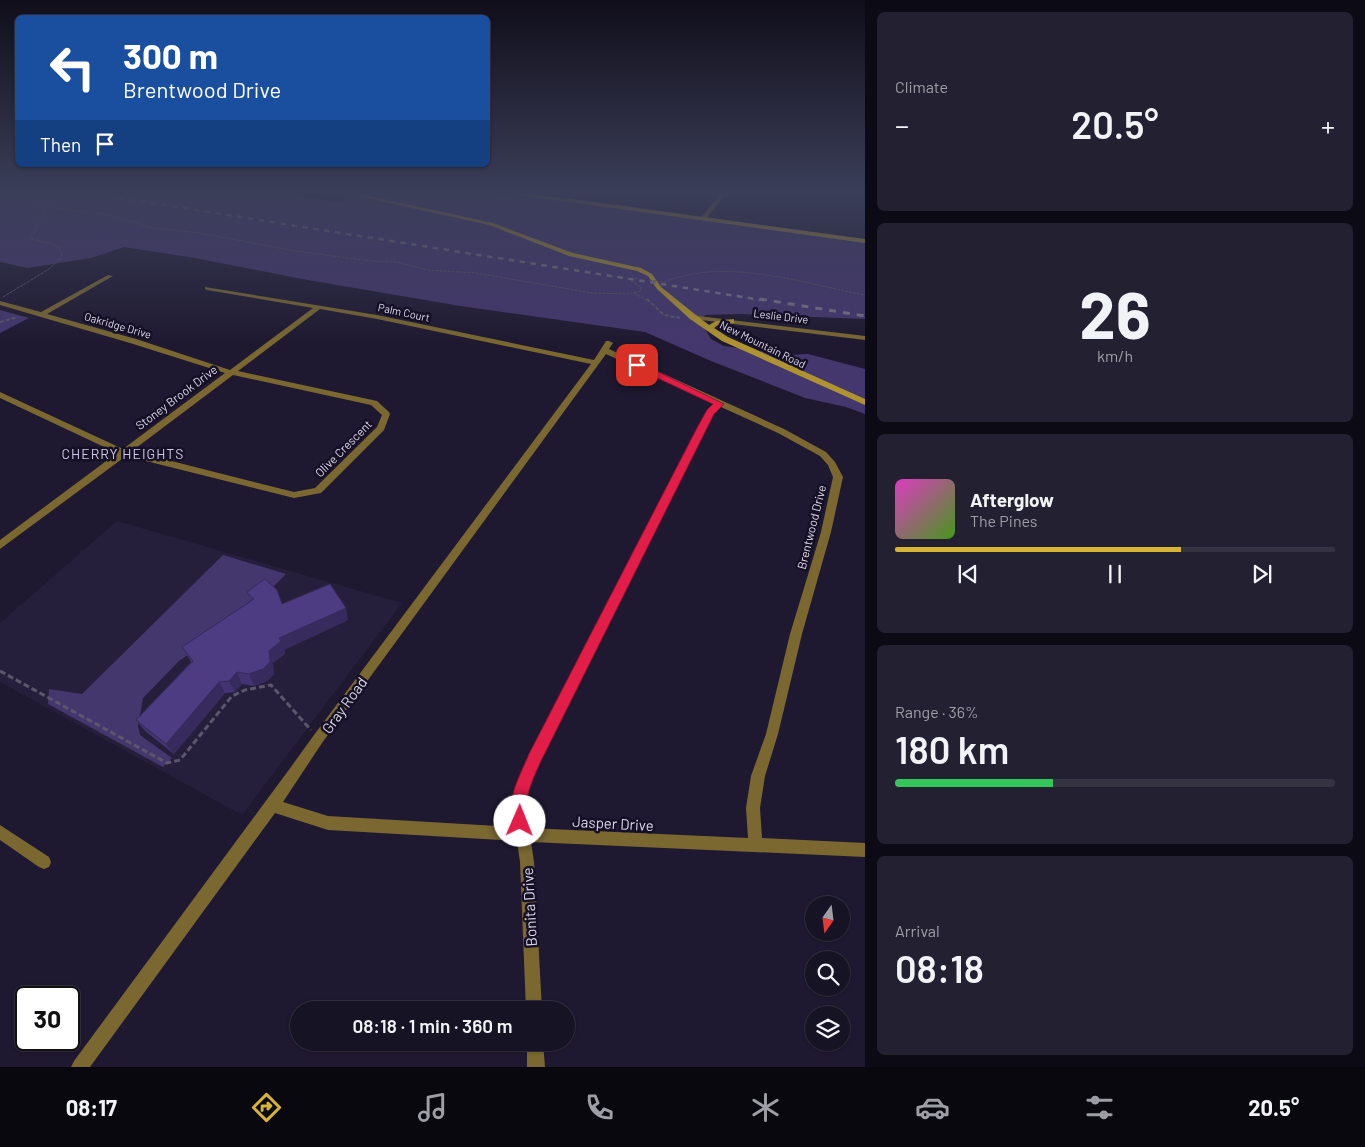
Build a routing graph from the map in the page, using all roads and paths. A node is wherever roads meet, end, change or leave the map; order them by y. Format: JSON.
{"nodes":[{"id":1,"x":51,"y":244,"type":"edge"},
{"id":2,"x":257,"y":244,"type":"edge"},
{"id":3,"x":542,"y":244,"type":"edge"},
{"id":4,"x":110,"y":276,"type":"dead end"},
{"id":5,"x":641,"y":279,"type":"dead end"},
{"id":6,"x":648,"y":280,"type":"dead end"},
{"id":7,"x":207,"y":288,"type":"dead end"},
{"id":8,"x":633,"y":293,"type":"junction"},
{"id":9,"x":865,"y":295,"type":"edge"},
{"id":10,"x":0,"y":298,"type":"edge"},
{"id":11,"x":0,"y":303,"type":"edge"},
{"id":12,"x":320,"y":307,"type":"junction"},
{"id":13,"x":41,"y":315,"type":"junction"},
{"id":14,"x":694,"y":318,"type":"junction"},
{"id":15,"x":731,"y":321,"type":"junction"},
{"id":16,"x":709,"y":329,"type":"junction"},
{"id":17,"x":865,"y":338,"type":"edge"},
{"id":18,"x":607,"y":347,"type":"joint"},
{"id":19,"x":596,"y":362,"type":"junction"},
{"id":20,"x":229,"y":372,"type":"junction"},
{"id":21,"x":0,"y":395,"type":"edge"},
{"id":22,"x":865,"y":402,"type":"edge"},
{"id":23,"x":720,"y":404,"type":"junction"},
{"id":24,"x":122,"y":452,"type":"junction"},
{"id":25,"x":0,"y":545,"type":"edge"},
{"id":26,"x":0,"y":671,"type":"edge"},
{"id":27,"x":318,"y":739,"type":"junction"},
{"id":28,"x":272,"y":805,"type":"junction"},
{"id":29,"x":0,"y":832,"type":"edge"},
{"id":30,"x":522,"y":834,"type":"junction"},
{"id":31,"x":756,"y":846,"type":"junction"},
{"id":32,"x":865,"y":850,"type":"edge"},
{"id":33,"x":44,"y":862,"type":"dead end"},
{"id":34,"x":534,"y":1001,"type":"edge"},
{"id":35,"x":535,"y":1051,"type":"edge"},
{"id":36,"x":80,"y":1067,"type":"edge"},
{"id":37,"x":536,"y":1067,"type":"edge"}],
"edges":[{"from":1,"to":10,"type":"path"},
{"from":2,"to":8,"type":"path"},
{"from":3,"to":14,"type":"main road","name":"New Mountain Road"},
{"from":4,"to":13,"type":"street"},
{"from":5,"to":8,"type":"path"},
{"from":6,"to":9,"type":"path","bridge":true},
{"from":7,"to":12,"type":"street","name":"Palm Court"},
{"from":8,"to":14,"type":"path"},
{"from":11,"to":13,"type":"street","name":"Oakridge Drive"},
{"from":12,"to":19,"type":"street","name":"Palm Court"},
{"from":12,"to":20,"type":"street","name":"Stoney Brook Drive"},
{"from":13,"to":20,"type":"street","name":"Oakridge Drive"},
{"from":14,"to":15,"type":"street","name":"Leslie Drive"},
{"from":14,"to":16,"type":"main road","name":"New Mountain Road"},
{"from":15,"to":16,"type":"main road"},
{"from":15,"to":17,"type":"street","name":"Leslie Drive"},
{"from":16,"to":22,"type":"main road","name":"New Mountain Road"},
{"from":18,"to":19,"type":"street","name":"Gray Road"},
{"from":18,"to":23,"type":"street","name":"Brentwood Drive"},
{"from":19,"to":27,"type":"street","name":"Gray Road"},
{"from":20,"to":24,"type":"street","name":"Stoney Brook Drive"},
{"from":20,"to":24,"type":"street","name":"Olive Crescent"},
{"from":21,"to":24,"type":"street"},
{"from":23,"to":30,"type":"street","name":"Bonita Drive"},
{"from":23,"to":31,"type":"street","name":"Brentwood Drive"},
{"from":24,"to":25,"type":"street","name":"Stoney Brook Drive"},
{"from":26,"to":27,"type":"path"},
{"from":27,"to":28,"type":"street","name":"Gray Road"},
{"from":28,"to":30,"type":"street","name":"Jasper Drive"},
{"from":28,"to":36,"type":"street","name":"Gray Road"},
{"from":29,"to":33,"type":"street"},
{"from":30,"to":31,"type":"street","name":"Jasper Drive"},
{"from":30,"to":34,"type":"street","name":"Bonita Drive"},
{"from":31,"to":32,"type":"street","name":"Jasper Drive"},
{"from":35,"to":37,"type":"street"}]}
